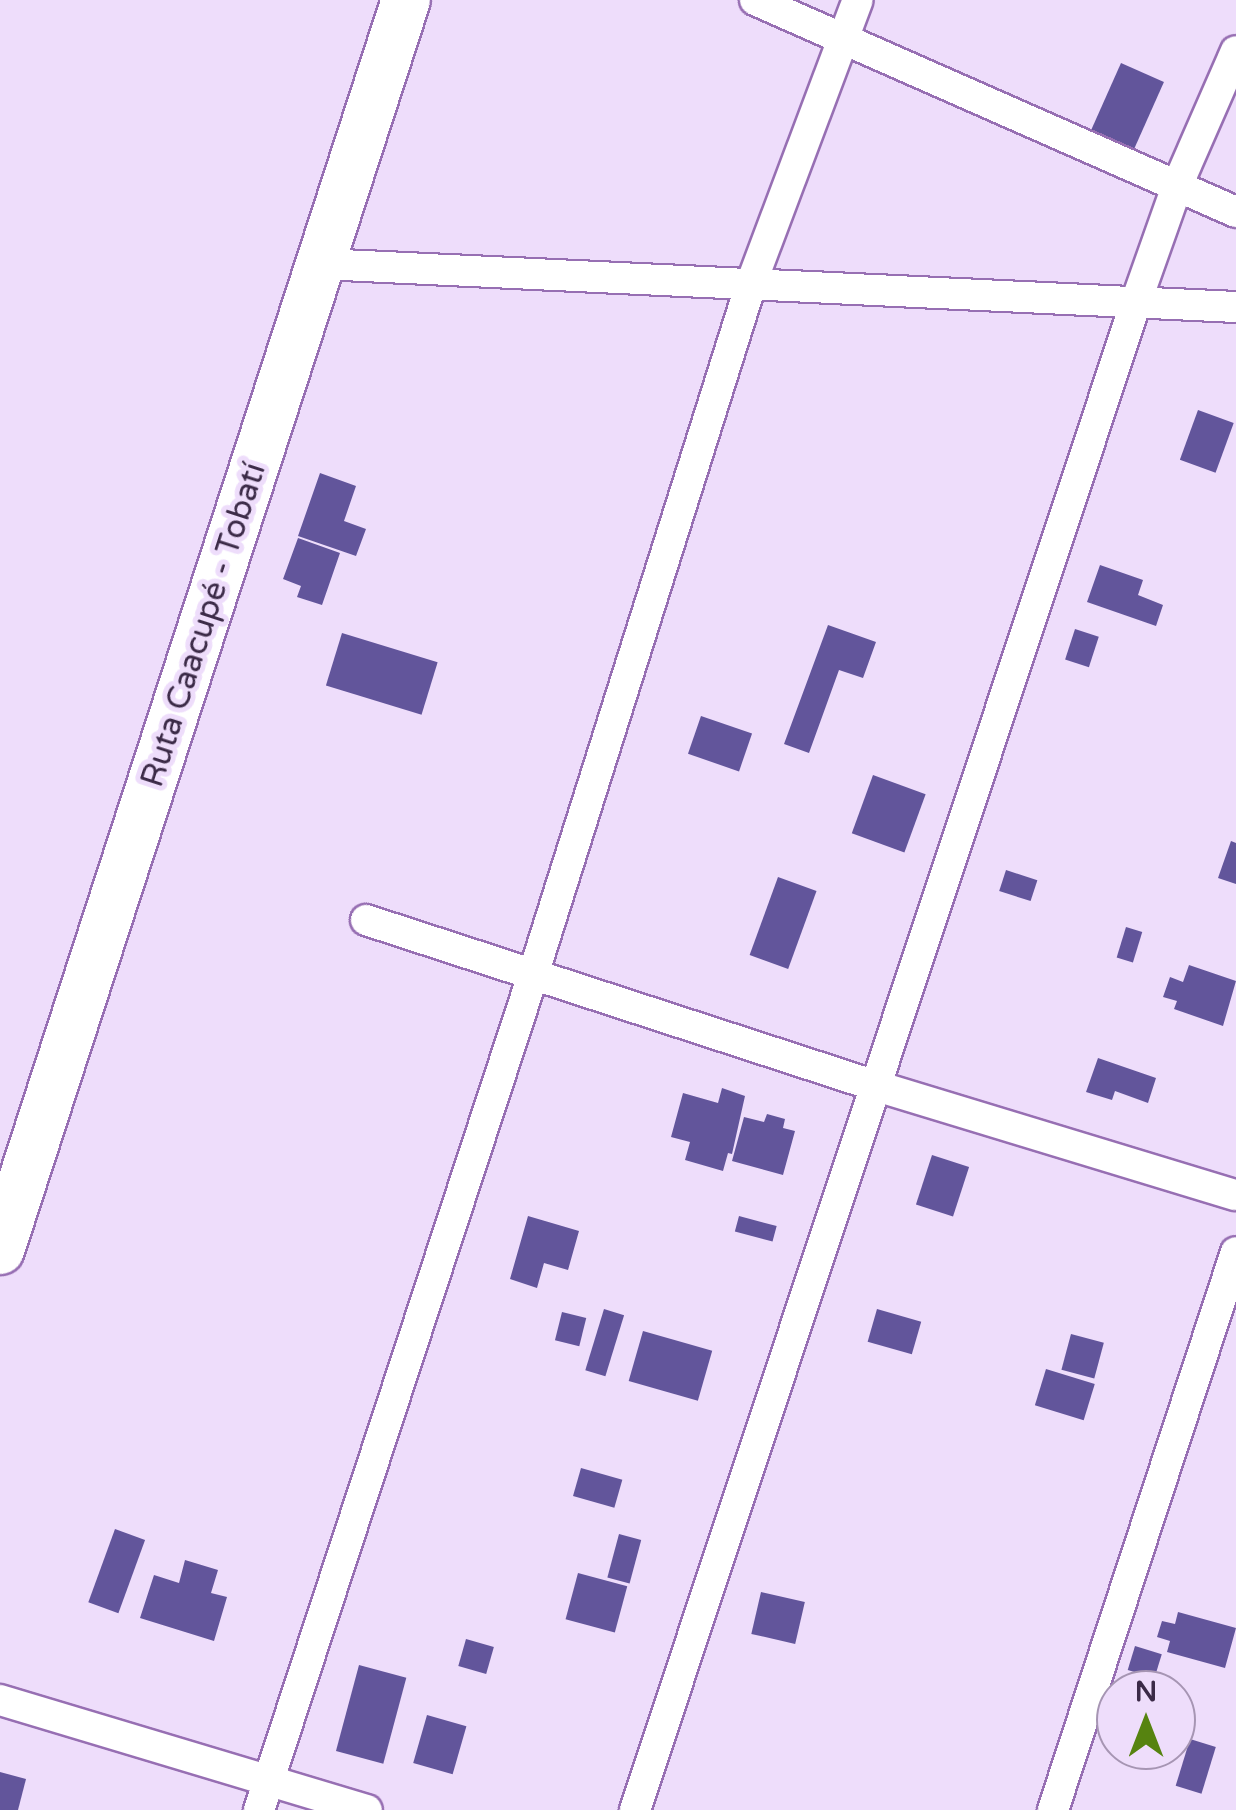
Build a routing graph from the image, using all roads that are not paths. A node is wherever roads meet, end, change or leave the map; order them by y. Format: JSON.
{"nodes":[{"id":1,"x":406,"y":0,"type":"edge"},
{"id":2,"x":755,"y":0,"type":"edge"},
{"id":3,"x":858,"y":0,"type":"edge"},
{"id":4,"x":842,"y":38,"type":"junction"},
{"id":5,"x":1236,"y":51,"type":"edge"},
{"id":6,"x":1178,"y":186,"type":"junction"},
{"id":7,"x":1236,"y":212,"type":"edge"},
{"id":8,"x":321,"y":264,"type":"junction"},
{"id":9,"x":751,"y":284,"type":"junction"},
{"id":10,"x":1136,"y":302,"type":"junction"},
{"id":11,"x":1236,"y":307,"type":"edge"},
{"id":12,"x":366,"y":920,"type":"dead end"},
{"id":13,"x":534,"y":975,"type":"junction"},
{"id":14,"x":873,"y":1084,"type":"junction"},
{"id":15,"x":1236,"y":1194,"type":"edge"},
{"id":16,"x":0,"y":1250,"type":"edge"},
{"id":17,"x":1236,"y":1252,"type":"edge"},
{"id":18,"x":0,"y":1700,"type":"edge"},
{"id":19,"x":269,"y":1780,"type":"junction"},
{"id":20,"x":260,"y":1810,"type":"edge"},
{"id":21,"x":367,"y":1810,"type":"edge"},
{"id":22,"x":635,"y":1810,"type":"edge"},
{"id":23,"x":1053,"y":1810,"type":"edge"}],
"edges":[{"from":1,"to":8,"type":"main road","name":"Ruta Caacupé - Tobatí"},
{"from":2,"to":4,"type":"street"},
{"from":3,"to":4,"type":"street"},
{"from":4,"to":6,"type":"street"},
{"from":4,"to":9,"type":"street"},
{"from":5,"to":6,"type":"street"},
{"from":6,"to":7,"type":"street"},
{"from":6,"to":10,"type":"street"},
{"from":8,"to":9,"type":"street"},
{"from":8,"to":16,"type":"main road","name":"Ruta Caacupé - Tobatí"},
{"from":9,"to":10,"type":"street"},
{"from":9,"to":13,"type":"street"},
{"from":10,"to":11,"type":"street"},
{"from":10,"to":14,"type":"street"},
{"from":12,"to":13,"type":"street"},
{"from":13,"to":14,"type":"street"},
{"from":13,"to":19,"type":"street"},
{"from":14,"to":15,"type":"street"},
{"from":14,"to":22,"type":"street"},
{"from":17,"to":23,"type":"street"},
{"from":18,"to":19,"type":"street"},
{"from":19,"to":20,"type":"street"},
{"from":19,"to":21,"type":"street"}]}
